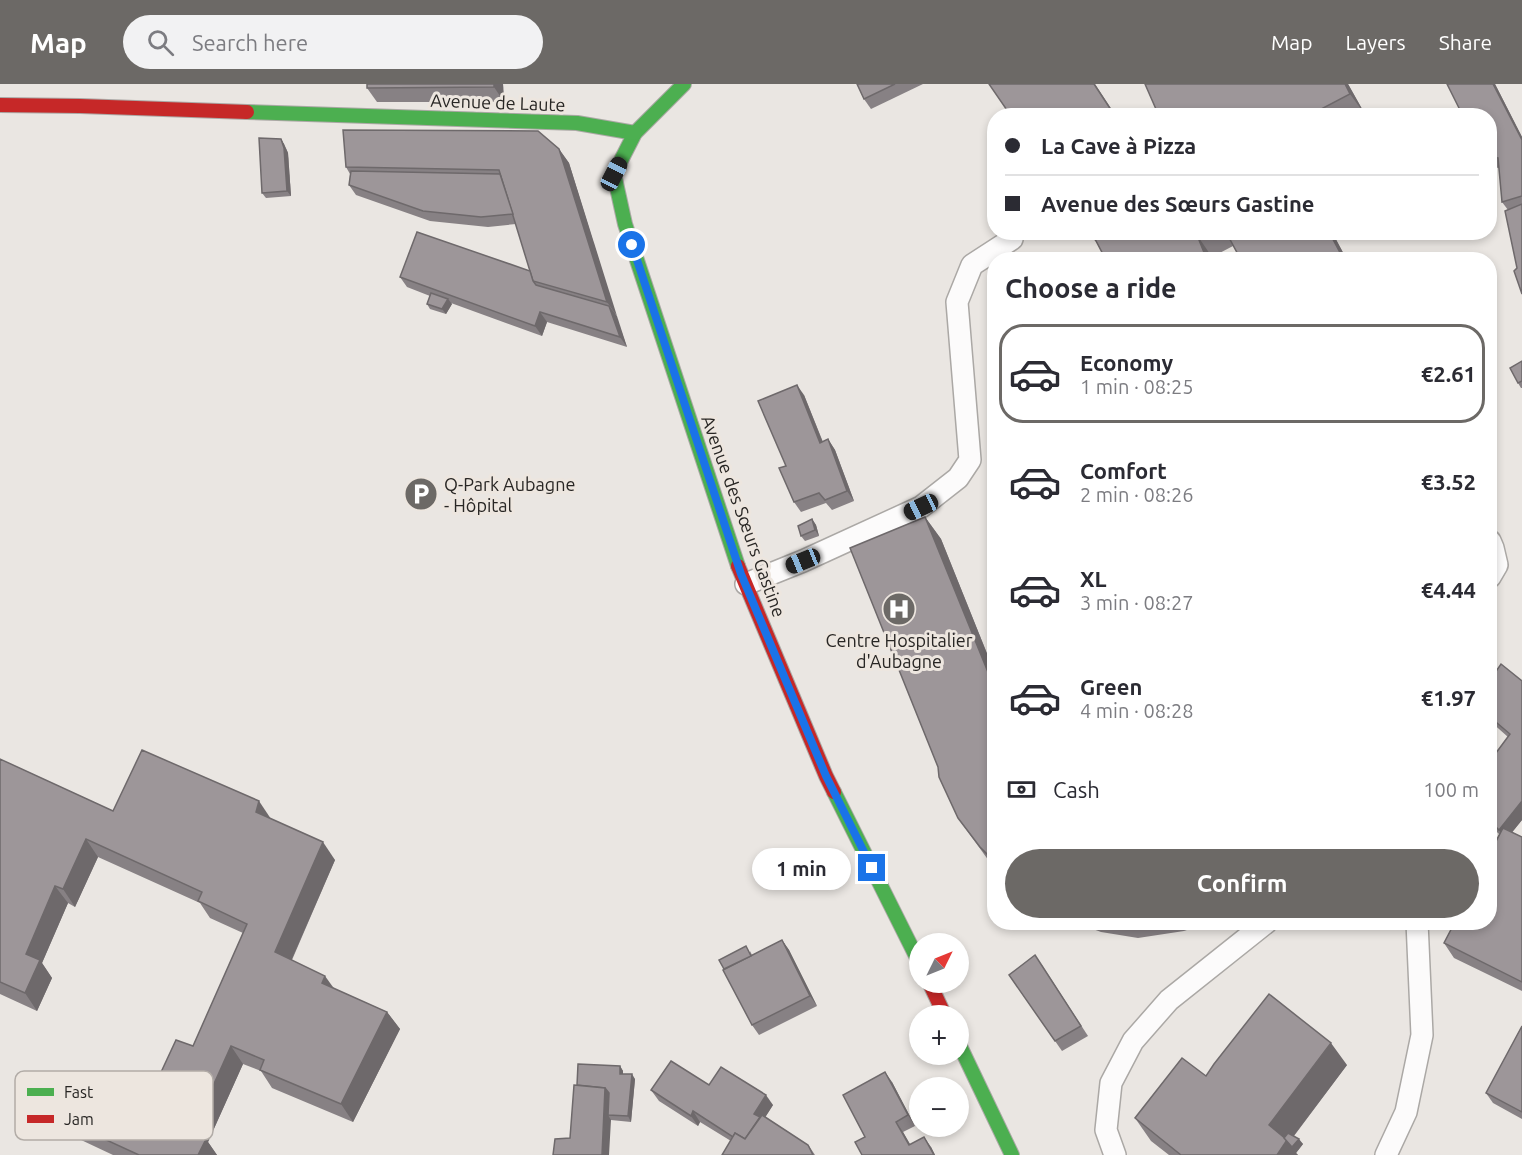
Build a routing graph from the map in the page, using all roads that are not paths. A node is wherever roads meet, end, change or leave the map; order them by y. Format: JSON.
{"nodes":[{"id":1,"x":684,"y":84,"type":"edge"},
{"id":2,"x":0,"y":105,"type":"edge"},
{"id":3,"x":635,"y":133,"type":"junction"},
{"id":4,"x":1010,"y":240,"type":"edge"},
{"id":5,"x":992,"y":252,"type":"edge"},
{"id":6,"x":987,"y":255,"type":"edge"},
{"id":7,"x":746,"y":584,"type":"junction"},
{"id":8,"x":1257,"y":930,"type":"edge"},
{"id":9,"x":1417,"y":930,"type":"edge"},
{"id":10,"x":909,"y":941,"type":"edge"},
{"id":11,"x":969,"y":1064,"type":"edge"},
{"id":12,"x":1012,"y":1155,"type":"edge"},
{"id":13,"x":1115,"y":1155,"type":"edge"},
{"id":14,"x":1386,"y":1155,"type":"edge"}],
"edges":[{"from":1,"to":3,"type":"street","name":"Avenue des Sœurs Gastine"},
{"from":2,"to":3,"type":"street","name":"Avenue de Laute"},
{"from":3,"to":7,"type":"street","name":"Avenue des Sœurs Gastine"},
{"from":4,"to":5,"type":"lane"},
{"from":6,"to":7,"type":"lane"},
{"from":7,"to":10,"type":"street","name":"Avenue des Sœurs Gastine"},
{"from":8,"to":13,"type":"lane"},
{"from":9,"to":14,"type":"lane"},
{"from":11,"to":12,"type":"street"}]}
